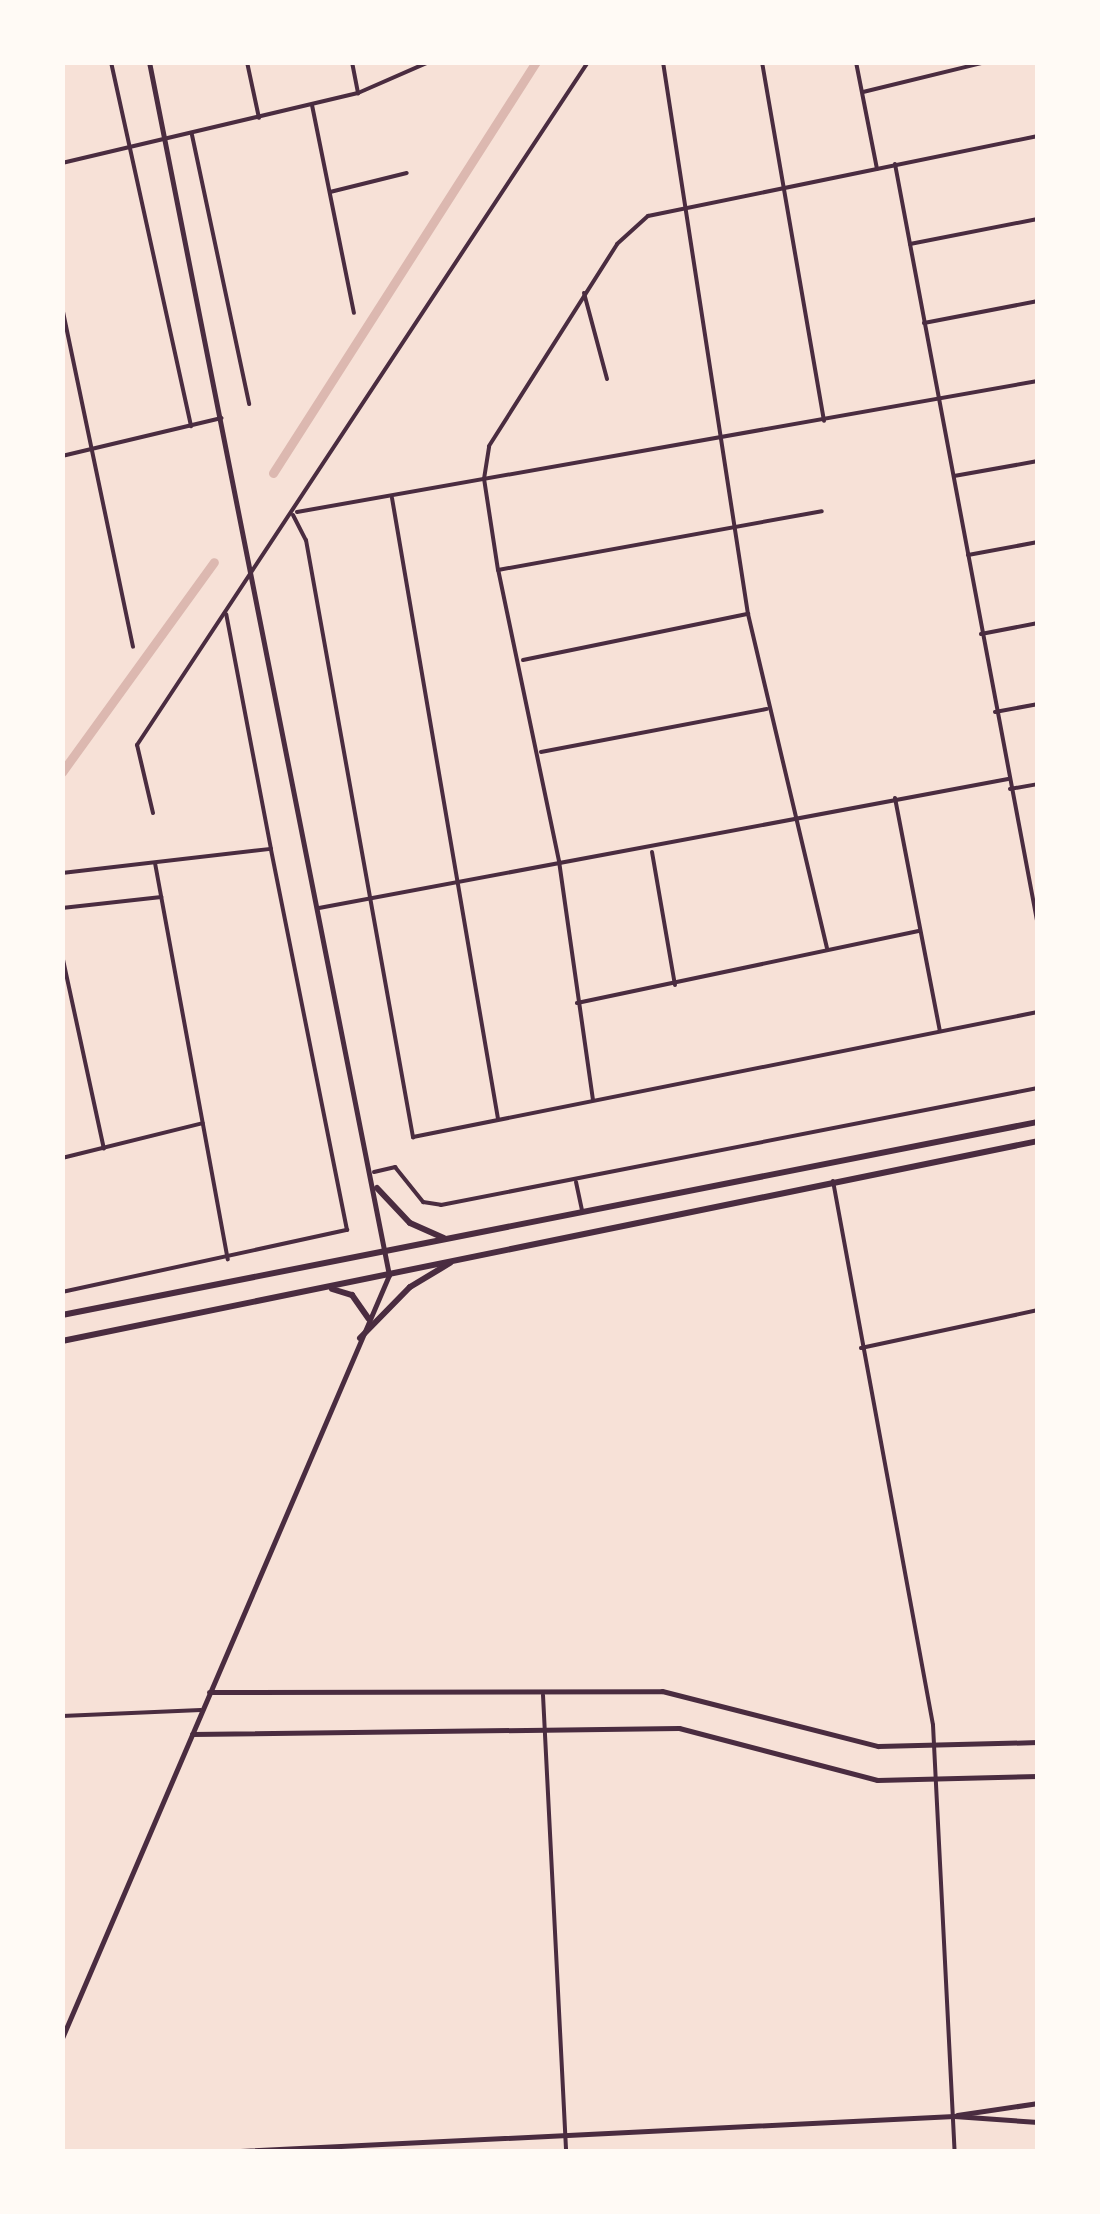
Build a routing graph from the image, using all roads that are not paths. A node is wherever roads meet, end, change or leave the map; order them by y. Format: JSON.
{"nodes":[{"id":1,"x":111,"y":62,"type":"edge"},
{"id":2,"x":149,"y":62,"type":"edge"},
{"id":3,"x":248,"y":62,"type":"edge"},
{"id":4,"x":352,"y":62,"type":"edge"},
{"id":5,"x":429,"y":62,"type":"edge"},
{"id":6,"x":588,"y":62,"type":"edge"},
{"id":7,"x":663,"y":62,"type":"edge"},
{"id":8,"x":762,"y":62,"type":"edge"},
{"id":9,"x":856,"y":62,"type":"edge"},
{"id":10,"x":984,"y":63,"type":"edge"},
{"id":11,"x":862,"y":92,"type":"junction"},
{"id":12,"x":358,"y":93,"type":"junction"},
{"id":13,"x":312,"y":104,"type":"junction"},
{"id":14,"x":259,"y":118,"type":"junction"},
{"id":15,"x":192,"y":135,"type":"junction"},
{"id":16,"x":1038,"y":136,"type":"edge"},
{"id":17,"x":165,"y":140,"type":"junction"},
{"id":18,"x":127,"y":148,"type":"junction"},
{"id":19,"x":62,"y":164,"type":"edge"},
{"id":20,"x":895,"y":164,"type":"junction"},
{"id":21,"x":877,"y":168,"type":"junction"},
{"id":22,"x":407,"y":173,"type":"dead end"},
{"id":23,"x":784,"y":186,"type":"junction"},
{"id":24,"x":330,"y":192,"type":"junction"},
{"id":25,"x":687,"y":206,"type":"junction"},
{"id":26,"x":1038,"y":218,"type":"edge"},
{"id":27,"x":910,"y":244,"type":"junction"},
{"id":28,"x":584,"y":293,"type":"junction"},
{"id":29,"x":1038,"y":301,"type":"edge"},
{"id":30,"x":62,"y":308,"type":"edge"},
{"id":31,"x":354,"y":313,"type":"dead end"},
{"id":32,"x":924,"y":324,"type":"junction"},
{"id":33,"x":608,"y":378,"type":"dead end"},
{"id":34,"x":1038,"y":381,"type":"edge"},
{"id":35,"x":937,"y":400,"type":"junction"},
{"id":36,"x":249,"y":404,"type":"dead end"},
{"id":37,"x":222,"y":418,"type":"junction"},
{"id":38,"x":824,"y":421,"type":"junction"},
{"id":39,"x":191,"y":426,"type":"junction"},
{"id":40,"x":720,"y":436,"type":"junction"},
{"id":41,"x":93,"y":450,"type":"junction"},
{"id":42,"x":62,"y":456,"type":"edge"},
{"id":43,"x":1038,"y":461,"type":"edge"},
{"id":44,"x":953,"y":476,"type":"junction"},
{"id":45,"x":484,"y":479,"type":"junction"},
{"id":46,"x":392,"y":498,"type":"junction"},
{"id":47,"x":822,"y":511,"type":"dead end"},
{"id":48,"x":293,"y":515,"type":"junction"},
{"id":49,"x":739,"y":525,"type":"junction"},
{"id":50,"x":1038,"y":542,"type":"edge"},
{"id":51,"x":966,"y":556,"type":"junction"},
{"id":52,"x":252,"y":568,"type":"junction"},
{"id":53,"x":498,"y":570,"type":"junction"},
{"id":54,"x":226,"y":614,"type":"junction"},
{"id":55,"x":748,"y":614,"type":"junction"},
{"id":56,"x":1038,"y":623,"type":"edge"},
{"id":57,"x":980,"y":634,"type":"junction"},
{"id":58,"x":132,"y":647,"type":"dead end"},
{"id":59,"x":522,"y":660,"type":"junction"},
{"id":60,"x":1038,"y":704,"type":"edge"},
{"id":61,"x":767,"y":710,"type":"junction"},
{"id":62,"x":996,"y":712,"type":"junction"},
{"id":63,"x":540,"y":752,"type":"junction"},
{"id":64,"x":1008,"y":779,"type":"junction"},
{"id":65,"x":1038,"y":784,"type":"edge"},
{"id":66,"x":1010,"y":789,"type":"junction"},
{"id":67,"x":895,"y":798,"type":"junction"},
{"id":68,"x":153,"y":813,"type":"dead end"},
{"id":69,"x":798,"y":820,"type":"junction"},
{"id":70,"x":271,"y":849,"type":"junction"},
{"id":71,"x":652,"y":850,"type":"junction"},
{"id":72,"x":560,"y":860,"type":"junction"},
{"id":73,"x":155,"y":863,"type":"junction"},
{"id":74,"x":62,"y":872,"type":"edge"},
{"id":75,"x":461,"y":880,"type":"junction"},
{"id":76,"x":1038,"y":894,"type":"edge"},
{"id":77,"x":1030,"y":895,"type":"junction"},
{"id":78,"x":161,"y":897,"type":"junction"},
{"id":79,"x":372,"y":899,"type":"junction"},
{"id":80,"x":62,"y":908,"type":"edge"},
{"id":81,"x":319,"y":908,"type":"junction"},
{"id":82,"x":1038,"y":926,"type":"edge"},
{"id":83,"x":918,"y":931,"type":"junction"},
{"id":84,"x":827,"y":948,"type":"junction"},
{"id":85,"x":62,"y":955,"type":"edge"},
{"id":86,"x":675,"y":985,"type":"junction"},
{"id":87,"x":577,"y":1004,"type":"junction"},
{"id":88,"x":1038,"y":1012,"type":"edge"},
{"id":89,"x":940,"y":1031,"type":"junction"},
{"id":90,"x":1038,"y":1088,"type":"edge"},
{"id":91,"x":594,"y":1100,"type":"junction"},
{"id":92,"x":498,"y":1119,"type":"junction"},
{"id":93,"x":1038,"y":1122,"type":"edge"},
{"id":94,"x":203,"y":1123,"type":"junction"},
{"id":95,"x":1038,"y":1141,"type":"edge"},
{"id":96,"x":104,"y":1148,"type":"junction"},
{"id":97,"x":62,"y":1158,"type":"edge"},
{"id":98,"x":374,"y":1172,"type":"junction"},
{"id":99,"x":834,"y":1181,"type":"junction"},
{"id":100,"x":576,"y":1182,"type":"junction"},
{"id":101,"x":377,"y":1188,"type":"junction"},
{"id":102,"x":582,"y":1211,"type":"junction"},
{"id":103,"x":445,"y":1238,"type":"junction"},
{"id":104,"x":386,"y":1251,"type":"junction"},
{"id":105,"x":228,"y":1260,"type":"junction"},
{"id":106,"x":450,"y":1262,"type":"junction"},
{"id":107,"x":389,"y":1276,"type":"junction"},
{"id":108,"x":326,"y":1288,"type":"junction"},
{"id":109,"x":62,"y":1292,"type":"edge"},
{"id":110,"x":1038,"y":1310,"type":"edge"},
{"id":111,"x":62,"y":1315,"type":"edge"},
{"id":112,"x":369,"y":1319,"type":"junction"},
{"id":113,"x":360,"y":1338,"type":"junction"},
{"id":114,"x":62,"y":1342,"type":"edge"},
{"id":115,"x":861,"y":1348,"type":"junction"},
{"id":116,"x":208,"y":1692,"type":"junction"},
{"id":117,"x":543,"y":1694,"type":"junction"},
{"id":118,"x":201,"y":1710,"type":"junction"},
{"id":119,"x":62,"y":1716,"type":"edge"},
{"id":120,"x":544,"y":1731,"type":"junction"},
{"id":121,"x":192,"y":1734,"type":"junction"},
{"id":122,"x":1038,"y":1742,"type":"edge"},
{"id":123,"x":934,"y":1745,"type":"junction"},
{"id":124,"x":1038,"y":1776,"type":"edge"},
{"id":125,"x":938,"y":1780,"type":"junction"},
{"id":126,"x":62,"y":2038,"type":"edge"},
{"id":127,"x":1038,"y":2104,"type":"edge"},
{"id":128,"x":954,"y":2116,"type":"junction"},
{"id":129,"x":1038,"y":2122,"type":"edge"},
{"id":130,"x":565,"y":2137,"type":"junction"},
{"id":131,"x":278,"y":2151,"type":"edge"},
{"id":132,"x":220,"y":2152,"type":"edge"},
{"id":133,"x":566,"y":2152,"type":"edge"},
{"id":134,"x":956,"y":2152,"type":"edge"}],
"edges":[{"from":1,"to":18,"type":"street"},
{"from":2,"to":17,"type":"street"},
{"from":3,"to":14,"type":"street"},
{"from":4,"to":12,"type":"street"},
{"from":5,"to":12,"type":"street"},
{"from":6,"to":48,"type":"street"},
{"from":7,"to":25,"type":"street"},
{"from":8,"to":23,"type":"street"},
{"from":9,"to":11,"type":"street"},
{"from":10,"to":11,"type":"street"},
{"from":11,"to":21,"type":"street"},
{"from":12,"to":13,"type":"street"},
{"from":13,"to":14,"type":"street"},
{"from":13,"to":24,"type":"street"},
{"from":14,"to":15,"type":"street"},
{"from":15,"to":17,"type":"street"},
{"from":15,"to":36,"type":"street"},
{"from":16,"to":20,"type":"street"},
{"from":17,"to":18,"type":"street"},
{"from":17,"to":37,"type":"street"},
{"from":18,"to":19,"type":"street"},
{"from":18,"to":39,"type":"street"},
{"from":20,"to":21,"type":"street"},
{"from":20,"to":27,"type":"street"},
{"from":21,"to":23,"type":"street"},
{"from":22,"to":24,"type":"street"},
{"from":23,"to":25,"type":"street"},
{"from":23,"to":38,"type":"street"},
{"from":24,"to":31,"type":"street"},
{"from":25,"to":28,"type":"street"},
{"from":25,"to":40,"type":"street"},
{"from":26,"to":27,"type":"street"},
{"from":27,"to":32,"type":"street"},
{"from":28,"to":33,"type":"street"},
{"from":28,"to":45,"type":"street"},
{"from":29,"to":32,"type":"street"},
{"from":30,"to":41,"type":"street"},
{"from":32,"to":35,"type":"street"},
{"from":34,"to":35,"type":"street"},
{"from":35,"to":38,"type":"street"},
{"from":35,"to":44,"type":"street"},
{"from":37,"to":39,"type":"street"},
{"from":37,"to":52,"type":"street"},
{"from":38,"to":40,"type":"street"},
{"from":39,"to":41,"type":"street"},
{"from":40,"to":45,"type":"street"},
{"from":40,"to":49,"type":"street"},
{"from":41,"to":42,"type":"street"},
{"from":41,"to":58,"type":"street"},
{"from":43,"to":44,"type":"street"},
{"from":44,"to":51,"type":"street"},
{"from":45,"to":46,"type":"street"},
{"from":45,"to":53,"type":"street"},
{"from":46,"to":48,"type":"street"},
{"from":46,"to":75,"type":"street"},
{"from":47,"to":49,"type":"street"},
{"from":48,"to":52,"type":"street"},
{"from":48,"to":79,"type":"street"},
{"from":49,"to":53,"type":"street"},
{"from":49,"to":55,"type":"street"},
{"from":50,"to":51,"type":"street"},
{"from":51,"to":57,"type":"street"},
{"from":52,"to":54,"type":"street"},
{"from":52,"to":81,"type":"street"},
{"from":53,"to":59,"type":"street"},
{"from":54,"to":68,"type":"street"},
{"from":54,"to":70,"type":"street"},
{"from":55,"to":59,"type":"street"},
{"from":55,"to":61,"type":"street"},
{"from":56,"to":57,"type":"street"},
{"from":57,"to":62,"type":"street"},
{"from":59,"to":63,"type":"street"},
{"from":60,"to":62,"type":"street"},
{"from":61,"to":63,"type":"street"},
{"from":61,"to":69,"type":"street"},
{"from":62,"to":64,"type":"street"},
{"from":63,"to":72,"type":"street"},
{"from":64,"to":66,"type":"street"},
{"from":64,"to":67,"type":"street"},
{"from":65,"to":66,"type":"street"},
{"from":66,"to":77,"type":"street"},
{"from":67,"to":69,"type":"street"},
{"from":67,"to":83,"type":"street"},
{"from":69,"to":71,"type":"street"},
{"from":69,"to":84,"type":"street"},
{"from":70,"to":73,"type":"street"},
{"from":70,"to":105,"type":"street"},
{"from":71,"to":72,"type":"street"},
{"from":71,"to":86,"type":"street"},
{"from":72,"to":75,"type":"street"},
{"from":72,"to":87,"type":"street"},
{"from":73,"to":74,"type":"street"},
{"from":73,"to":78,"type":"street"},
{"from":75,"to":79,"type":"street"},
{"from":75,"to":92,"type":"street"},
{"from":76,"to":77,"type":"street"},
{"from":77,"to":82,"type":"street"},
{"from":78,"to":80,"type":"street"},
{"from":78,"to":94,"type":"street"},
{"from":79,"to":81,"type":"street"},
{"from":79,"to":92,"type":"street"},
{"from":81,"to":98,"type":"street"},
{"from":83,"to":84,"type":"street"},
{"from":83,"to":89,"type":"street"},
{"from":84,"to":86,"type":"street"},
{"from":85,"to":96,"type":"street"},
{"from":86,"to":87,"type":"street"},
{"from":87,"to":91,"type":"street"},
{"from":88,"to":89,"type":"street"},
{"from":89,"to":91,"type":"street"},
{"from":90,"to":100,"type":"street"},
{"from":91,"to":92,"type":"street"},
{"from":93,"to":102,"type":"main road"},
{"from":94,"to":96,"type":"street"},
{"from":94,"to":105,"type":"street"},
{"from":95,"to":99,"type":"main road"},
{"from":96,"to":97,"type":"street"},
{"from":98,"to":100,"type":"street"},
{"from":98,"to":101,"type":"street"},
{"from":99,"to":106,"type":"main road"},
{"from":99,"to":115,"type":"street"},
{"from":100,"to":102,"type":"street"},
{"from":101,"to":103,"type":"main road"},
{"from":101,"to":104,"type":"street"},
{"from":102,"to":103,"type":"main road"},
{"from":103,"to":104,"type":"main road"},
{"from":104,"to":107,"type":"street"},
{"from":104,"to":111,"type":"main road"},
{"from":105,"to":109,"type":"street"},
{"from":106,"to":107,"type":"main road"},
{"from":106,"to":113,"type":"main road"},
{"from":107,"to":108,"type":"main road"},
{"from":107,"to":112,"type":"street"},
{"from":108,"to":112,"type":"main road"},
{"from":108,"to":114,"type":"main road"},
{"from":110,"to":115,"type":"street"},
{"from":112,"to":113,"type":"street"},
{"from":113,"to":116,"type":"street"},
{"from":115,"to":123,"type":"street"},
{"from":116,"to":117,"type":"street"},
{"from":116,"to":118,"type":"street"},
{"from":117,"to":120,"type":"street"},
{"from":117,"to":123,"type":"street"},
{"from":118,"to":119,"type":"street"},
{"from":118,"to":121,"type":"street"},
{"from":120,"to":121,"type":"street"},
{"from":120,"to":125,"type":"street"},
{"from":120,"to":130,"type":"street"},
{"from":121,"to":126,"type":"street"},
{"from":122,"to":123,"type":"street"},
{"from":123,"to":125,"type":"street"},
{"from":124,"to":125,"type":"street"},
{"from":125,"to":128,"type":"street"},
{"from":127,"to":128,"type":"street"},
{"from":128,"to":129,"type":"street"},
{"from":128,"to":130,"type":"street"},
{"from":128,"to":134,"type":"street"},
{"from":130,"to":131,"type":"street"},
{"from":130,"to":133,"type":"street"},
{"from":131,"to":132,"type":"street"}]}
